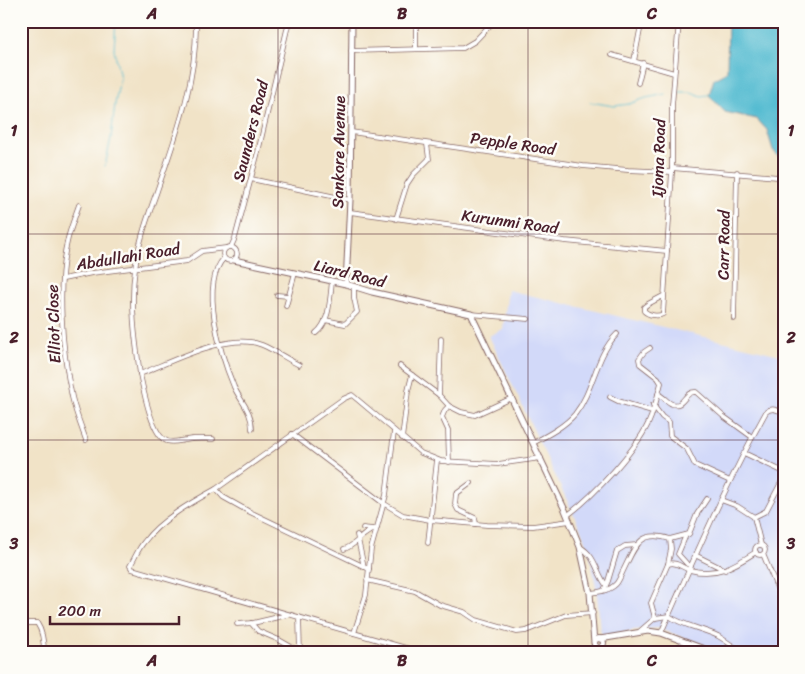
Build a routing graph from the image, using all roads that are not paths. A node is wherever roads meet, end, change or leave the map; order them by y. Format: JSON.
{"nodes":[{"id":1,"x":196,"y":21,"type":"edge"},
{"id":2,"x":290,"y":21,"type":"edge"},
{"id":3,"x":352,"y":21,"type":"edge"},
{"id":4,"x":416,"y":21,"type":"edge"},
{"id":5,"x":494,"y":21,"type":"edge"},
{"id":6,"x":675,"y":21,"type":"edge"},
{"id":7,"x":679,"y":22,"type":"edge"},
{"id":8,"x":640,"y":30,"type":"dead end"},
{"id":9,"x":416,"y":49,"type":"junction"},
{"id":10,"x":351,"y":51,"type":"junction"},
{"id":11,"x":612,"y":55,"type":"dead end"},
{"id":12,"x":634,"y":61,"type":"junction"},
{"id":13,"x":643,"y":64,"type":"junction"},
{"id":14,"x":674,"y":72,"type":"junction"},
{"id":15,"x":638,"y":83,"type":"dead end"},
{"id":16,"x":350,"y":132,"type":"junction"},
{"id":17,"x":426,"y":144,"type":"junction"},
{"id":18,"x":672,"y":170,"type":"junction"},
{"id":19,"x":737,"y":172,"type":"junction"},
{"id":20,"x":251,"y":179,"type":"junction"},
{"id":21,"x":350,"y":200,"type":"junction"},
{"id":22,"x":79,"y":205,"type":"dead end"},
{"id":23,"x":784,"y":210,"type":"edge"},
{"id":24,"x":350,"y":212,"type":"junction"},
{"id":25,"x":396,"y":219,"type":"junction"},
{"id":26,"x":231,"y":247,"type":"junction"},
{"id":27,"x":226,"y":248,"type":"junction"},
{"id":28,"x":217,"y":249,"type":"junction"},
{"id":29,"x":667,"y":250,"type":"junction"},
{"id":30,"x":223,"y":255,"type":"junction"},
{"id":31,"x":234,"y":260,"type":"junction"},
{"id":32,"x":135,"y":268,"type":"junction"},
{"id":33,"x":295,"y":273,"type":"junction"},
{"id":34,"x":63,"y":279,"type":"junction"},
{"id":35,"x":332,"y":281,"type":"junction"},
{"id":36,"x":346,"y":284,"type":"junction"},
{"id":37,"x":354,"y":286,"type":"junction"},
{"id":38,"x":277,"y":295,"type":"dead end"},
{"id":39,"x":288,"y":296,"type":"junction"},
{"id":40,"x":663,"y":296,"type":"junction"},
{"id":41,"x":286,"y":306,"type":"dead end"},
{"id":42,"x":471,"y":314,"type":"junction"},
{"id":43,"x":528,"y":319,"type":"dead end"},
{"id":44,"x":734,"y":319,"type":"dead end"},
{"id":45,"x":324,"y":320,"type":"junction"},
{"id":46,"x":316,"y":333,"type":"dead end"},
{"id":47,"x":617,"y":334,"type":"dead end"},
{"id":48,"x":441,"y":339,"type":"dead end"},
{"id":49,"x":219,"y":344,"type":"junction"},
{"id":50,"x":650,"y":348,"type":"dead end"},
{"id":51,"x":299,"y":365,"type":"dead end"},
{"id":52,"x":400,"y":366,"type":"dead end"},
{"id":53,"x":140,"y":374,"type":"junction"},
{"id":54,"x":412,"y":376,"type":"junction"},
{"id":55,"x":658,"y":394,"type":"junction"},
{"id":56,"x":439,"y":395,"type":"junction"},
{"id":57,"x":610,"y":397,"type":"dead end"},
{"id":58,"x":512,"y":398,"type":"junction"},
{"id":59,"x":653,"y":405,"type":"junction"},
{"id":60,"x":449,"y":406,"type":"junction"},
{"id":61,"x":652,"y":411,"type":"junction"},
{"id":62,"x":784,"y":413,"type":"edge"},
{"id":63,"x":252,"y":429,"type":"dead end"},
{"id":64,"x":394,"y":432,"type":"junction"},
{"id":65,"x":292,"y":434,"type":"junction"},
{"id":66,"x":752,"y":437,"type":"junction"},
{"id":67,"x":402,"y":438,"type":"junction"},
{"id":68,"x":214,"y":439,"type":"dead end"},
{"id":69,"x":86,"y":440,"type":"dead end"},
{"id":70,"x":534,"y":443,"type":"junction"},
{"id":71,"x":744,"y":453,"type":"junction"},
{"id":72,"x":541,"y":458,"type":"junction"},
{"id":73,"x":438,"y":460,"type":"junction"},
{"id":74,"x":449,"y":462,"type":"junction"},
{"id":75,"x":784,"y":472,"type":"edge"},
{"id":76,"x":784,"y":477,"type":"edge"},
{"id":77,"x":730,"y":481,"type":"junction"},
{"id":78,"x":471,"y":483,"type":"dead end"},
{"id":79,"x":216,"y":489,"type":"junction"},
{"id":80,"x":707,"y":499,"type":"dead end"},
{"id":81,"x":721,"y":500,"type":"junction"},
{"id":82,"x":383,"y":503,"type":"junction"},
{"id":83,"x":754,"y":517,"type":"junction"},
{"id":84,"x":569,"y":518,"type":"junction"},
{"id":85,"x":430,"y":520,"type":"junction"},
{"id":86,"x":476,"y":524,"type":"junction"},
{"id":87,"x":363,"y":528,"type":"dead end"},
{"id":88,"x":374,"y":529,"type":"junction"},
{"id":89,"x":686,"y":536,"type":"junction"},
{"id":90,"x":358,"y":537,"type":"junction"},
{"id":91,"x":670,"y":539,"type":"junction"},
{"id":92,"x":428,"y":543,"type":"dead end"},
{"id":93,"x":637,"y":545,"type":"junction"},
{"id":94,"x":761,"y":545,"type":"junction"},
{"id":95,"x":580,"y":547,"type":"junction"},
{"id":96,"x":344,"y":549,"type":"dead end"},
{"id":97,"x":756,"y":552,"type":"junction"},
{"id":98,"x":763,"y":554,"type":"junction"},
{"id":99,"x":695,"y":555,"type":"junction"},
{"id":100,"x":668,"y":564,"type":"junction"},
{"id":101,"x":691,"y":566,"type":"junction"},
{"id":102,"x":367,"y":568,"type":"junction"},
{"id":103,"x":689,"y":570,"type":"junction"},
{"id":104,"x":725,"y":570,"type":"junction"},
{"id":105,"x":368,"y":580,"type":"junction"},
{"id":106,"x":606,"y":585,"type":"junction"},
{"id":107,"x":603,"y":591,"type":"junction"},
{"id":108,"x":590,"y":593,"type":"junction"},
{"id":109,"x":782,"y":594,"type":"edge"},
{"id":110,"x":593,"y":613,"type":"junction"},
{"id":111,"x":784,"y":613,"type":"edge"},
{"id":112,"x":289,"y":614,"type":"junction"},
{"id":113,"x":669,"y":616,"type":"junction"},
{"id":114,"x":299,"y":617,"type":"junction"},
{"id":115,"x":655,"y":618,"type":"junction"},
{"id":116,"x":21,"y":620,"type":"edge"},
{"id":117,"x":251,"y":623,"type":"junction"},
{"id":118,"x":237,"y":624,"type":"dead end"},
{"id":119,"x":593,"y":627,"type":"junction"},
{"id":120,"x":640,"y":631,"type":"junction"},
{"id":121,"x":354,"y":633,"type":"junction"},
{"id":122,"x":661,"y":634,"type":"junction"},
{"id":123,"x":601,"y":642,"type":"junction"},
{"id":124,"x":594,"y":644,"type":"junction"},
{"id":125,"x":300,"y":652,"type":"edge"},
{"id":126,"x":44,"y":653,"type":"edge"},
{"id":127,"x":424,"y":653,"type":"edge"},
{"id":128,"x":595,"y":653,"type":"edge"},
{"id":129,"x":599,"y":653,"type":"edge"},
{"id":130,"x":715,"y":653,"type":"edge"},
{"id":131,"x":746,"y":653,"type":"edge"}],
"edges":[{"from":1,"to":32,"type":"street"},
{"from":2,"to":20,"type":"street","name":"Saunders Road"},
{"from":3,"to":10,"type":"street","name":"Sankore Avenue"},
{"from":4,"to":9,"type":"street"},
{"from":5,"to":9,"type":"street"},
{"from":6,"to":7,"type":"street"},
{"from":7,"to":14,"type":"street","name":"Ijoma Road"},
{"from":8,"to":12,"type":"street"},
{"from":9,"to":10,"type":"street"},
{"from":10,"to":16,"type":"street","name":"Sankore Avenue"},
{"from":11,"to":12,"type":"street"},
{"from":12,"to":13,"type":"street"},
{"from":13,"to":14,"type":"street"},
{"from":13,"to":15,"type":"street"},
{"from":14,"to":18,"type":"street","name":"Ijoma Road"},
{"from":16,"to":17,"type":"street","name":"Pepple Road"},
{"from":16,"to":21,"type":"street","name":"Sankore Avenue"},
{"from":17,"to":18,"type":"street","name":"Pepple Road"},
{"from":17,"to":25,"type":"street"},
{"from":18,"to":19,"type":"street","name":"Pepple Road"},
{"from":18,"to":29,"type":"street","name":"Ijoma Road"},
{"from":19,"to":23,"type":"street","name":"Pepple Road"},
{"from":19,"to":44,"type":"street","name":"Carr Road"},
{"from":20,"to":21,"type":"street"},
{"from":20,"to":26,"type":"street","name":"Saunders Road"},
{"from":21,"to":24,"type":"street","name":"Sankore Avenue"},
{"from":22,"to":34,"type":"street","name":"Elliot Close"},
{"from":24,"to":25,"type":"street","name":"Kurunmi Road"},
{"from":24,"to":36,"type":"street","name":"Sankore Avenue"},
{"from":25,"to":29,"type":"street","name":"Kurunmi Road"},
{"from":26,"to":27,"type":"street"},
{"from":26,"to":31,"type":"street"},
{"from":27,"to":28,"type":"street","name":"Abdullahi Road"},
{"from":27,"to":30,"type":"street"},
{"from":28,"to":30,"type":"street"},
{"from":28,"to":32,"type":"street","name":"Abdullahi Road"},
{"from":29,"to":40,"type":"street","name":"Ijoma Road"},
{"from":30,"to":31,"type":"street"},
{"from":30,"to":49,"type":"street"},
{"from":31,"to":33,"type":"street","name":"Liard Road"},
{"from":32,"to":34,"type":"street","name":"Abdullahi Road"},
{"from":32,"to":53,"type":"street"},
{"from":33,"to":35,"type":"street","name":"Liard Road"},
{"from":33,"to":39,"type":"street"},
{"from":34,"to":69,"type":"street","name":"Elliot Close"},
{"from":35,"to":36,"type":"street","name":"Liard Road"},
{"from":35,"to":45,"type":"street"},
{"from":36,"to":37,"type":"street","name":"Liard Road"},
{"from":37,"to":42,"type":"street","name":"Liard Road"},
{"from":37,"to":45,"type":"street"},
{"from":38,"to":39,"type":"street"},
{"from":39,"to":41,"type":"street"},
{"from":40,"to":40,"type":"street","name":"Ijoma Road"},
{"from":42,"to":43,"type":"street"},
{"from":42,"to":58,"type":"street"},
{"from":45,"to":46,"type":"street"},
{"from":47,"to":70,"type":"street"},
{"from":48,"to":56,"type":"street"},
{"from":49,"to":51,"type":"street"},
{"from":49,"to":53,"type":"street"},
{"from":49,"to":63,"type":"street"},
{"from":50,"to":55,"type":"street"},
{"from":52,"to":54,"type":"street"},
{"from":53,"to":68,"type":"street"},
{"from":54,"to":56,"type":"street"},
{"from":54,"to":67,"type":"street"},
{"from":55,"to":59,"type":"street"},
{"from":55,"to":66,"type":"street"},
{"from":56,"to":60,"type":"street"},
{"from":57,"to":61,"type":"street"},
{"from":58,"to":60,"type":"street"},
{"from":58,"to":70,"type":"street"},
{"from":59,"to":61,"type":"street"},
{"from":59,"to":77,"type":"street"},
{"from":60,"to":74,"type":"street"},
{"from":61,"to":84,"type":"street"},
{"from":62,"to":66,"type":"street"},
{"from":64,"to":65,"type":"street"},
{"from":64,"to":67,"type":"street"},
{"from":64,"to":82,"type":"street"},
{"from":65,"to":79,"type":"street"},
{"from":65,"to":82,"type":"street"},
{"from":66,"to":71,"type":"street"},
{"from":67,"to":73,"type":"street"},
{"from":70,"to":72,"type":"street"},
{"from":71,"to":75,"type":"street"},
{"from":71,"to":77,"type":"street"},
{"from":72,"to":74,"type":"street"},
{"from":72,"to":84,"type":"street"},
{"from":73,"to":74,"type":"street"},
{"from":73,"to":85,"type":"street"},
{"from":76,"to":83,"type":"street"},
{"from":77,"to":81,"type":"street"},
{"from":78,"to":86,"type":"street"},
{"from":79,"to":102,"type":"street"},
{"from":79,"to":112,"type":"street"},
{"from":80,"to":89,"type":"street"},
{"from":81,"to":83,"type":"street"},
{"from":81,"to":99,"type":"street"},
{"from":82,"to":85,"type":"street"},
{"from":82,"to":88,"type":"street"},
{"from":83,"to":94,"type":"street"},
{"from":84,"to":86,"type":"street"},
{"from":84,"to":95,"type":"street"},
{"from":85,"to":86,"type":"street"},
{"from":85,"to":92,"type":"street"},
{"from":87,"to":88,"type":"street"},
{"from":88,"to":90,"type":"street"},
{"from":88,"to":102,"type":"street"},
{"from":89,"to":91,"type":"street"},
{"from":89,"to":101,"type":"street"},
{"from":90,"to":96,"type":"street"},
{"from":90,"to":102,"type":"street"},
{"from":91,"to":93,"type":"street"},
{"from":91,"to":100,"type":"street"},
{"from":93,"to":106,"type":"street"},
{"from":93,"to":107,"type":"street"},
{"from":94,"to":97,"type":"street"},
{"from":94,"to":98,"type":"street"},
{"from":95,"to":106,"type":"street"},
{"from":95,"to":108,"type":"street"},
{"from":97,"to":98,"type":"street"},
{"from":97,"to":104,"type":"street"},
{"from":98,"to":109,"type":"street"},
{"from":99,"to":101,"type":"street"},
{"from":99,"to":104,"type":"street"},
{"from":100,"to":103,"type":"street"},
{"from":100,"to":115,"type":"street"},
{"from":101,"to":103,"type":"street"},
{"from":102,"to":105,"type":"street"},
{"from":103,"to":104,"type":"street"},
{"from":103,"to":113,"type":"street"},
{"from":105,"to":110,"type":"street"},
{"from":105,"to":121,"type":"street"},
{"from":106,"to":107,"type":"street"},
{"from":107,"to":108,"type":"street"},
{"from":108,"to":110,"type":"street"},
{"from":109,"to":111,"type":"street"},
{"from":110,"to":119,"type":"street"},
{"from":112,"to":114,"type":"street"},
{"from":112,"to":117,"type":"street"},
{"from":113,"to":115,"type":"street"},
{"from":113,"to":122,"type":"street"},
{"from":113,"to":131,"type":"street"},
{"from":114,"to":121,"type":"street"},
{"from":114,"to":125,"type":"street"},
{"from":115,"to":120,"type":"street"},
{"from":116,"to":126,"type":"street"},
{"from":117,"to":118,"type":"street"},
{"from":117,"to":125,"type":"street"},
{"from":119,"to":123,"type":"street"},
{"from":119,"to":124,"type":"street"},
{"from":120,"to":122,"type":"street"},
{"from":120,"to":123,"type":"street"},
{"from":121,"to":127,"type":"street"},
{"from":122,"to":130,"type":"street"},
{"from":123,"to":124,"type":"street"},
{"from":123,"to":129,"type":"street"},
{"from":124,"to":128,"type":"street"}]}
